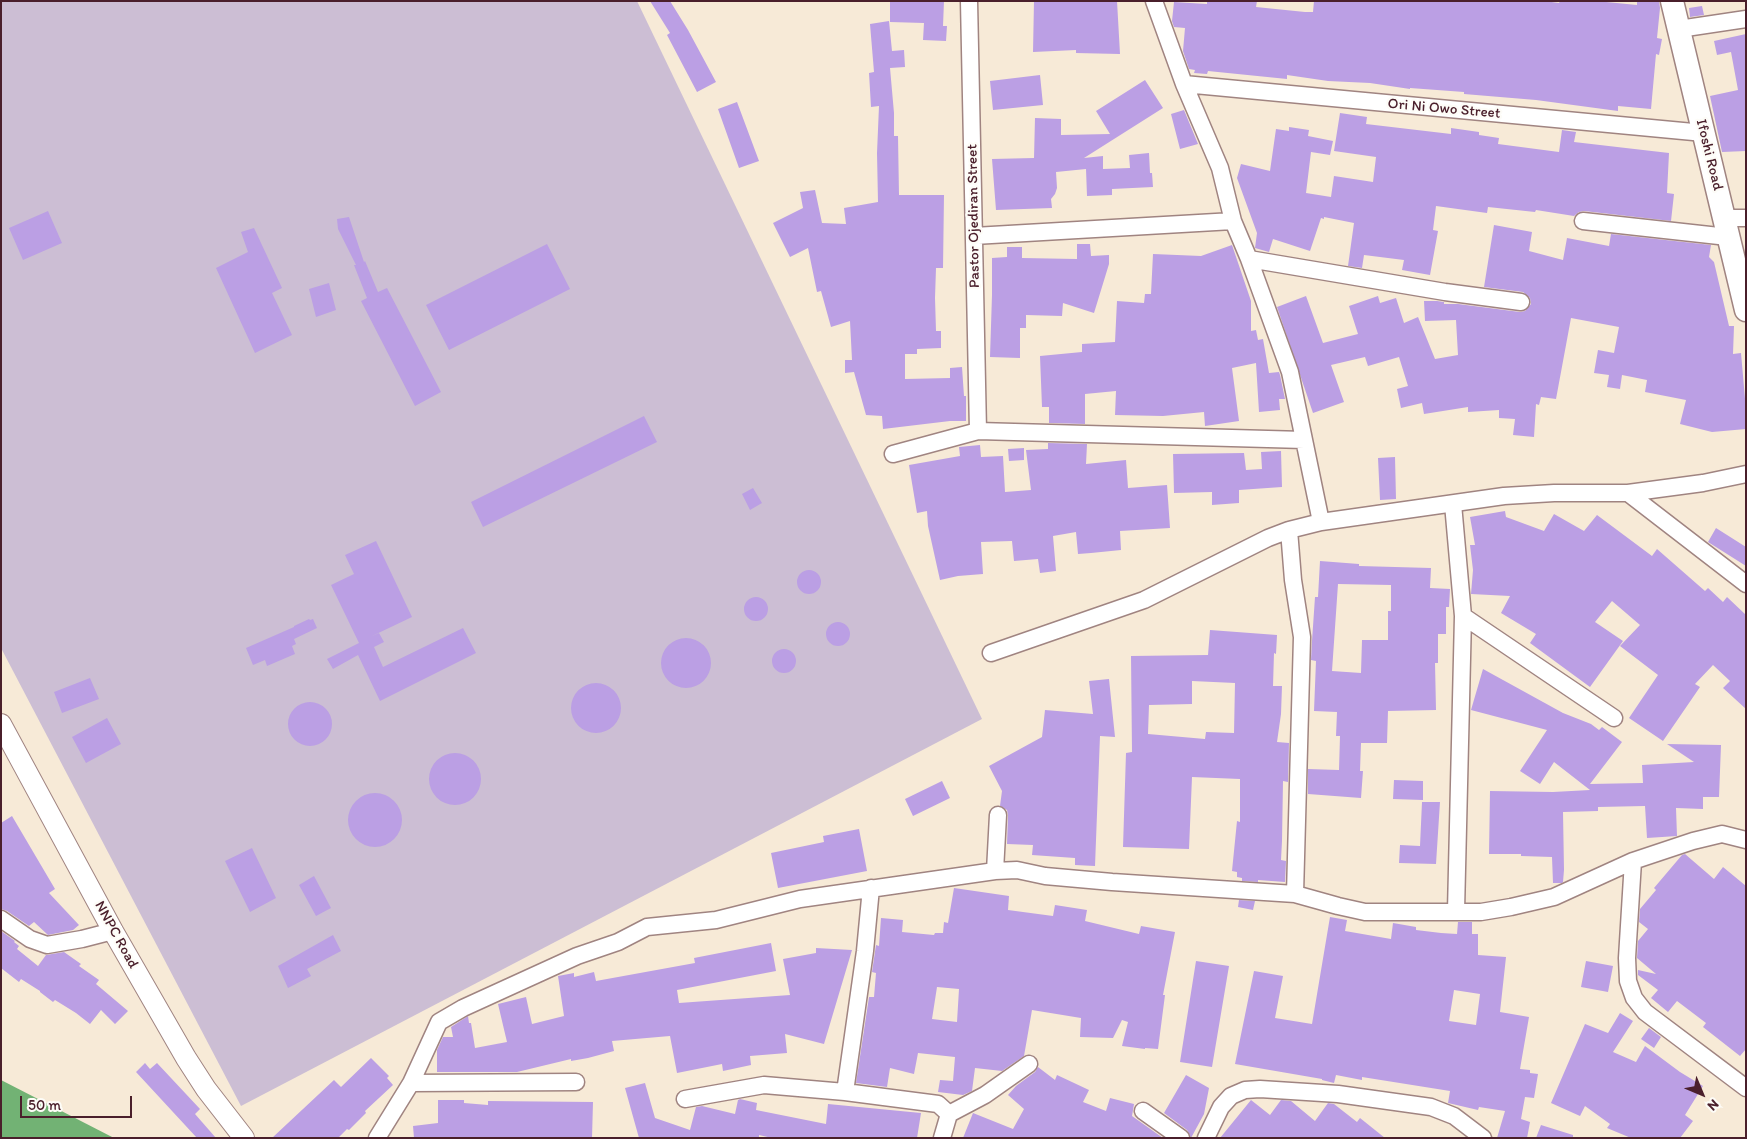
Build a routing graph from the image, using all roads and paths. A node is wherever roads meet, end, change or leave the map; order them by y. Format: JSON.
{"nodes":[{"id":1,"x":969,"y":1,"type":"edge"},
{"id":2,"x":1154,"y":1,"type":"edge"},
{"id":3,"x":1672,"y":1,"type":"edge"},
{"id":4,"x":1746,"y":18,"type":"edge"},
{"id":5,"x":1679,"y":29,"type":"junction"},
{"id":6,"x":1184,"y":84,"type":"junction"},
{"id":7,"x":1704,"y":133,"type":"junction"},
{"id":8,"x":1583,"y":221,"type":"dead end"},
{"id":9,"x":1233,"y":222,"type":"junction"},
{"id":10,"x":1733,"y":224,"type":"edge"},
{"id":11,"x":974,"y":236,"type":"junction"},
{"id":12,"x":1249,"y":259,"type":"junction"},
{"id":13,"x":1521,"y":302,"type":"dead end"},
{"id":14,"x":1746,"y":310,"type":"edge"},
{"id":15,"x":978,"y":431,"type":"junction"},
{"id":16,"x":1304,"y":440,"type":"junction"},
{"id":17,"x":893,"y":454,"type":"dead end"},
{"id":18,"x":1746,"y":474,"type":"edge"},
{"id":19,"x":1628,"y":493,"type":"junction"},
{"id":20,"x":1453,"y":504,"type":"junction"},
{"id":21,"x":1321,"y":522,"type":"junction"},
{"id":22,"x":1289,"y":530,"type":"junction"},
{"id":23,"x":1746,"y":584,"type":"edge"},
{"id":24,"x":1463,"y":616,"type":"junction"},
{"id":25,"x":991,"y":653,"type":"dead end"},
{"id":26,"x":1614,"y":718,"type":"dead end"},
{"id":27,"x":1,"y":724,"type":"edge"},
{"id":28,"x":998,"y":815,"type":"dead end"},
{"id":29,"x":1746,"y":840,"type":"edge"},
{"id":30,"x":1633,"y":861,"type":"junction"},
{"id":31,"x":995,"y":871,"type":"junction"},
{"id":32,"x":871,"y":888,"type":"junction"},
{"id":33,"x":1295,"y":894,"type":"junction"},
{"id":34,"x":1456,"y":911,"type":"junction"},
{"id":35,"x":1,"y":919,"type":"edge"},
{"id":36,"x":113,"y":931,"type":"junction"},
{"id":37,"x":1029,"y":1064,"type":"dead end"},
{"id":38,"x":576,"y":1082,"type":"dead end"},
{"id":39,"x":411,"y":1083,"type":"junction"},
{"id":40,"x":1746,"y":1088,"type":"edge"},
{"id":41,"x":845,"y":1092,"type":"junction"},
{"id":42,"x":685,"y":1099,"type":"dead end"},
{"id":43,"x":1143,"y":1111,"type":"dead end"},
{"id":44,"x":949,"y":1114,"type":"junction"},
{"id":45,"x":244,"y":1138,"type":"edge"},
{"id":46,"x":377,"y":1138,"type":"edge"},
{"id":47,"x":942,"y":1138,"type":"edge"},
{"id":48,"x":1181,"y":1138,"type":"edge"},
{"id":49,"x":1206,"y":1138,"type":"edge"},
{"id":50,"x":1483,"y":1138,"type":"edge"}],
"edges":[{"from":1,"to":11,"type":"street","name":"Pastor Ojediran Street"},
{"from":2,"to":6,"type":"street"},
{"from":3,"to":5,"type":"main road","name":"Ifoshi Road"},
{"from":4,"to":5,"type":"street"},
{"from":5,"to":7,"type":"main road","name":"Ifoshi Road"},
{"from":6,"to":7,"type":"street","name":"Ori Ni Owo Street"},
{"from":6,"to":9,"type":"street"},
{"from":7,"to":10,"type":"main road","name":"Ifoshi Road"},
{"from":8,"to":10,"type":"street"},
{"from":9,"to":11,"type":"street"},
{"from":9,"to":12,"type":"street"},
{"from":10,"to":14,"type":"main road","name":"Ifoshi Road"},
{"from":11,"to":15,"type":"street","name":"Pastor Ojediran Street"},
{"from":12,"to":13,"type":"street"},
{"from":12,"to":16,"type":"street"},
{"from":15,"to":16,"type":"street"},
{"from":15,"to":17,"type":"street"},
{"from":16,"to":21,"type":"street"},
{"from":18,"to":19,"type":"street"},
{"from":19,"to":20,"type":"street"},
{"from":19,"to":23,"type":"street"},
{"from":20,"to":21,"type":"street"},
{"from":20,"to":24,"type":"street"},
{"from":21,"to":22,"type":"street"},
{"from":22,"to":25,"type":"street"},
{"from":22,"to":33,"type":"street"},
{"from":24,"to":26,"type":"street"},
{"from":24,"to":34,"type":"street"},
{"from":27,"to":36,"type":"street","name":"NNPC Road"},
{"from":28,"to":31,"type":"street"},
{"from":29,"to":30,"type":"street"},
{"from":30,"to":34,"type":"street"},
{"from":30,"to":40,"type":"street"},
{"from":31,"to":32,"type":"street"},
{"from":31,"to":33,"type":"street"},
{"from":32,"to":39,"type":"street"},
{"from":32,"to":41,"type":"street"},
{"from":33,"to":34,"type":"street"},
{"from":35,"to":36,"type":"street"},
{"from":36,"to":45,"type":"street","name":"NNPC Road"},
{"from":37,"to":44,"type":"street"},
{"from":38,"to":39,"type":"street"},
{"from":39,"to":46,"type":"street"},
{"from":41,"to":42,"type":"street"},
{"from":41,"to":44,"type":"street"},
{"from":43,"to":48,"type":"street"},
{"from":44,"to":47,"type":"street"},
{"from":49,"to":50,"type":"street"}]}
